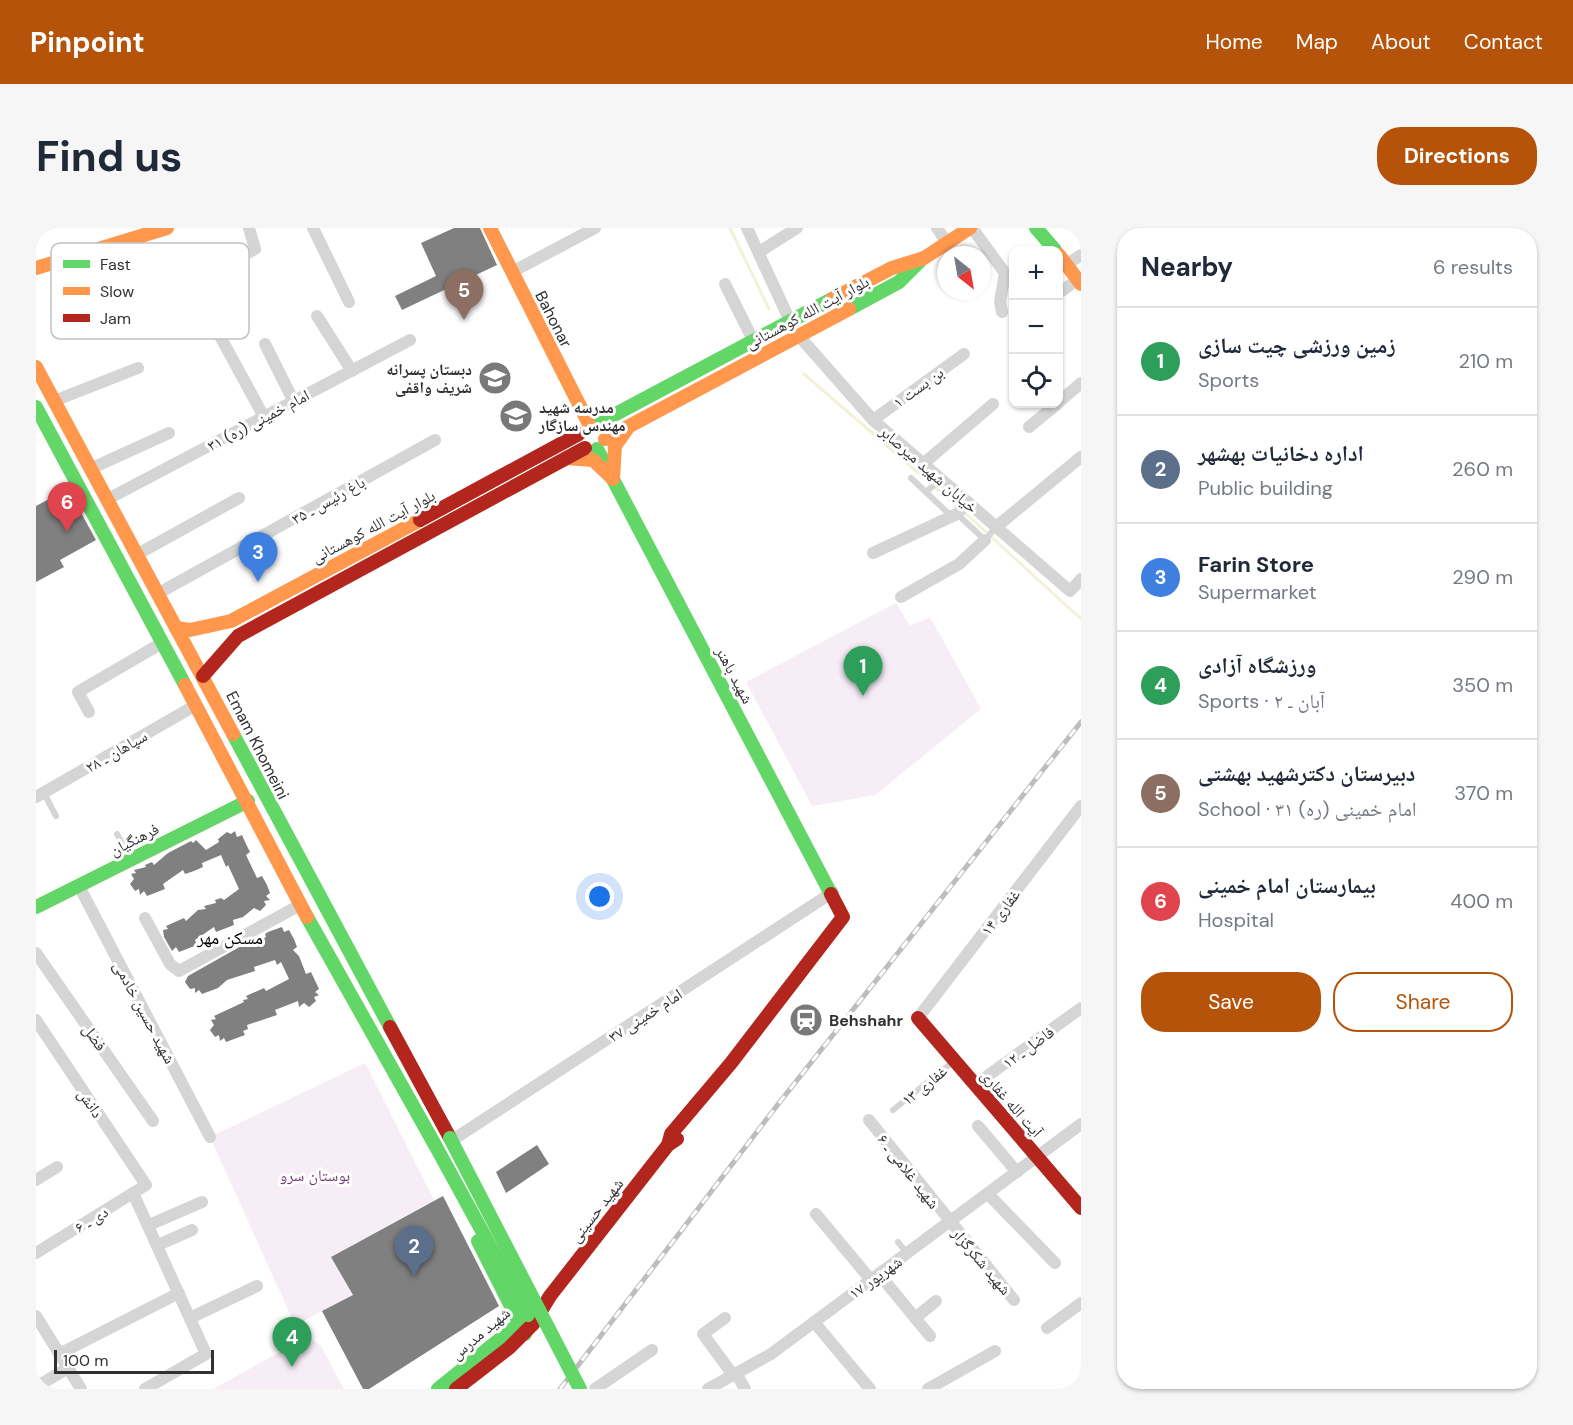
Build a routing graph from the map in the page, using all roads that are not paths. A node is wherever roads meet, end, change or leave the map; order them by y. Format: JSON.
{"nodes":[{"id":1,"x":249,"y":228,"type":"edge"},
{"id":2,"x":314,"y":228,"type":"edge"},
{"id":3,"x":490,"y":228,"type":"edge"},
{"id":4,"x":595,"y":228,"type":"edge"},
{"id":5,"x":747,"y":228,"type":"edge"},
{"id":6,"x":796,"y":228,"type":"edge"},
{"id":7,"x":937,"y":228,"type":"edge"},
{"id":8,"x":971,"y":228,"type":"edge"},
{"id":9,"x":1036,"y":228,"type":"edge"},
{"id":10,"x":162,"y":229,"type":"edge"},
{"id":11,"x":117,"y":243,"type":"edge"},
{"id":12,"x":947,"y":243,"type":"junction"},
{"id":13,"x":1052,"y":246,"type":"edge"},
{"id":14,"x":249,"y":252,"type":"edge"},
{"id":15,"x":759,"y":252,"type":"junction"},
{"id":16,"x":1081,"y":255,"type":"edge"},
{"id":17,"x":924,"y":258,"type":"junction"},
{"id":18,"x":1063,"y":260,"type":"edge"},
{"id":19,"x":1063,"y":261,"type":"edge"},
{"id":20,"x":51,"y":263,"type":"edge"},
{"id":21,"x":36,"y":268,"type":"edge"},
{"id":22,"x":892,"y":268,"type":"junction"},
{"id":23,"x":512,"y":272,"type":"junction"},
{"id":24,"x":899,"y":282,"type":"junction"},
{"id":25,"x":1079,"y":282,"type":"edge"},
{"id":26,"x":725,"y":284,"type":"dead end"},
{"id":27,"x":1063,"y":290,"type":"edge"},
{"id":28,"x":349,"y":302,"type":"dead end"},
{"id":29,"x":1002,"y":312,"type":"dead end"},
{"id":30,"x":317,"y":316,"type":"dead end"},
{"id":31,"x":790,"y":321,"type":"junction"},
{"id":32,"x":799,"y":336,"type":"junction"},
{"id":33,"x":222,"y":339,"type":"edge"},
{"id":34,"x":410,"y":340,"type":"dead end"},
{"id":35,"x":753,"y":340,"type":"junction"},
{"id":36,"x":265,"y":344,"type":"dead end"},
{"id":37,"x":964,"y":354,"type":"dead end"},
{"id":38,"x":36,"y":367,"type":"edge"},
{"id":39,"x":138,"y":368,"type":"dead end"},
{"id":40,"x":352,"y":371,"type":"junction"},
{"id":41,"x":1081,"y":383,"type":"edge"},
{"id":42,"x":1063,"y":399,"type":"edge"},
{"id":43,"x":54,"y":401,"type":"junction"},
{"id":44,"x":294,"y":402,"type":"junction"},
{"id":45,"x":578,"y":402,"type":"junction"},
{"id":46,"x":993,"y":404,"type":"dead end"},
{"id":47,"x":36,"y":407,"type":"edge"},
{"id":48,"x":1052,"y":408,"type":"edge"},
{"id":49,"x":621,"y":411,"type":"junction"},
{"id":50,"x":264,"y":417,"type":"junction"},
{"id":51,"x":873,"y":420,"type":"junction"},
{"id":52,"x":588,"y":427,"type":"junction"},
{"id":53,"x":629,"y":427,"type":"junction"},
{"id":54,"x":1029,"y":427,"type":"dead end"},
{"id":55,"x":169,"y":433,"type":"dead end"},
{"id":56,"x":435,"y":440,"type":"dead end"},
{"id":57,"x":596,"y":445,"type":"junction"},
{"id":58,"x":565,"y":458,"type":"junction"},
{"id":59,"x":1080,"y":458,"type":"edge"},
{"id":60,"x":923,"y":464,"type":"junction"},
{"id":61,"x":90,"y":469,"type":"junction"},
{"id":62,"x":911,"y":478,"type":"dead end"},
{"id":63,"x":613,"y":479,"type":"junction"},
{"id":64,"x":941,"y":479,"type":"junction"},
{"id":65,"x":926,"y":492,"type":"junction"},
{"id":66,"x":239,"y":498,"type":"dead end"},
{"id":67,"x":106,"y":500,"type":"junction"},
{"id":68,"x":968,"y":502,"type":"junction"},
{"id":69,"x":957,"y":514,"type":"junction"},
{"id":70,"x":996,"y":527,"type":"junction"},
{"id":71,"x":985,"y":540,"type":"junction"},
{"id":72,"x":873,"y":553,"type":"dead end"},
{"id":73,"x":136,"y":555,"type":"junction"},
{"id":74,"x":1081,"y":579,"type":"edge"},
{"id":75,"x":157,"y":594,"type":"junction"},
{"id":76,"x":901,"y":597,"type":"dead end"},
{"id":77,"x":231,"y":621,"type":"junction"},
{"id":78,"x":176,"y":628,"type":"junction"},
{"id":79,"x":238,"y":636,"type":"junction"},
{"id":80,"x":162,"y":644,"type":"junction"},
{"id":81,"x":203,"y":676,"type":"junction"},
{"id":82,"x":196,"y":705,"type":"junction"},
{"id":83,"x":89,"y":712,"type":"dead end"},
{"id":84,"x":40,"y":795,"type":"edge"},
{"id":85,"x":248,"y":801,"type":"junction"},
{"id":86,"x":1081,"y":806,"type":"edge"},
{"id":87,"x":56,"y":816,"type":"dead end"},
{"id":88,"x":117,"y":834,"type":"dead end"},
{"id":89,"x":131,"y":859,"type":"junction"},
{"id":90,"x":298,"y":859,"type":"junction"},
{"id":91,"x":281,"y":868,"type":"junction"},
{"id":92,"x":79,"y":886,"type":"junction"},
{"id":93,"x":833,"y":892,"type":"junction"},
{"id":94,"x":300,"y":905,"type":"junction"},
{"id":95,"x":36,"y":907,"type":"edge"},
{"id":96,"x":843,"y":917,"type":"joint"},
{"id":97,"x":145,"y":918,"type":"dead end"},
{"id":98,"x":36,"y":953,"type":"edge"},
{"id":99,"x":1081,"y":1008,"type":"edge"},
{"id":100,"x":918,"y":1018,"type":"joint"},
{"id":101,"x":36,"y":1020,"type":"edge"},
{"id":102,"x":954,"y":1060,"type":"junction"},
{"id":103,"x":975,"y":1085,"type":"junction"},
{"id":104,"x":893,"y":1110,"type":"dead end"},
{"id":105,"x":869,"y":1120,"type":"dead end"},
{"id":106,"x":153,"y":1121,"type":"dead end"},
{"id":107,"x":1081,"y":1124,"type":"edge"},
{"id":108,"x":978,"y":1125,"type":"dead end"},
{"id":109,"x":451,"y":1135,"type":"junction"},
{"id":110,"x":210,"y":1137,"type":"dead end"},
{"id":111,"x":433,"y":1141,"type":"junction"},
{"id":112,"x":1037,"y":1157,"type":"junction"},
{"id":113,"x":57,"y":1167,"type":"dead end"},
{"id":114,"x":1017,"y":1172,"type":"junction"},
{"id":115,"x":36,"y":1180,"type":"edge"},
{"id":116,"x":146,"y":1185,"type":"joint"},
{"id":117,"x":133,"y":1193,"type":"junction"},
{"id":118,"x":988,"y":1194,"type":"junction"},
{"id":119,"x":202,"y":1202,"type":"dead end"},
{"id":120,"x":1081,"y":1208,"type":"edge"},
{"id":121,"x":816,"y":1214,"type":"dead end"},
{"id":122,"x":950,"y":1222,"type":"junction"},
{"id":123,"x":149,"y":1226,"type":"junction"},
{"id":124,"x":192,"y":1230,"type":"dead end"},
{"id":125,"x":898,"y":1242,"type":"dead end"},
{"id":126,"x":158,"y":1245,"type":"junction"},
{"id":127,"x":36,"y":1253,"type":"edge"},
{"id":128,"x":908,"y":1253,"type":"junction"},
{"id":129,"x":1055,"y":1263,"type":"dead end"},
{"id":130,"x":524,"y":1268,"type":"junction"},
{"id":131,"x":875,"y":1277,"type":"junction"},
{"id":132,"x":499,"y":1280,"type":"junction"},
{"id":133,"x":256,"y":1286,"type":"dead end"},
{"id":134,"x":179,"y":1293,"type":"junction"},
{"id":135,"x":1014,"y":1299,"type":"dead end"},
{"id":136,"x":936,"y":1301,"type":"dead end"},
{"id":137,"x":544,"y":1302,"type":"junction"},
{"id":138,"x":1081,"y":1303,"type":"edge"},
{"id":139,"x":36,"y":1316,"type":"edge"},
{"id":140,"x":190,"y":1318,"type":"junction"},
{"id":141,"x":725,"y":1318,"type":"dead end"},
{"id":142,"x":915,"y":1318,"type":"junction"},
{"id":143,"x":814,"y":1322,"type":"junction"},
{"id":144,"x":522,"y":1328,"type":"junction"},
{"id":145,"x":1047,"y":1328,"type":"dead end"},
{"id":146,"x":930,"y":1336,"type":"dead end"},
{"id":147,"x":652,"y":1350,"type":"dead end"},
{"id":148,"x":996,"y":1351,"type":"dead end"},
{"id":149,"x":59,"y":1354,"type":"junction"},
{"id":150,"x":69,"y":1368,"type":"junction"},
{"id":151,"x":734,"y":1374,"type":"junction"},
{"id":152,"x":36,"y":1386,"type":"edge"},
{"id":153,"x":81,"y":1389,"type":"edge"},
{"id":154,"x":145,"y":1389,"type":"edge"},
{"id":155,"x":438,"y":1389,"type":"edge"},
{"id":156,"x":456,"y":1389,"type":"edge"},
{"id":157,"x":569,"y":1389,"type":"edge"},
{"id":158,"x":580,"y":1389,"type":"edge"},
{"id":159,"x":596,"y":1389,"type":"edge"},
{"id":160,"x":708,"y":1389,"type":"edge"},
{"id":161,"x":745,"y":1389,"type":"edge"},
{"id":162,"x":870,"y":1389,"type":"edge"},
{"id":163,"x":928,"y":1389,"type":"edge"}],
"edges":[{"from":1,"to":14,"type":"street"},
{"from":2,"to":28,"type":"street"},
{"from":3,"to":23,"type":"main road","name":"Bahonar"},
{"from":4,"to":23,"type":"street"},
{"from":5,"to":15,"type":"street"},
{"from":6,"to":15,"type":"street"},
{"from":7,"to":12,"type":"street"},
{"from":8,"to":12,"type":"main road","name":"بلوار آیت الله کوهستانی"},
{"from":8,"to":29,"type":"street"},
{"from":9,"to":13,"type":"main road"},
{"from":10,"to":11,"type":"main road"},
{"from":12,"to":17,"type":"main road","name":"بلوار آیت الله کوهستانی"},
{"from":15,"to":31,"type":"street"},
{"from":16,"to":18,"type":"street"},
{"from":17,"to":22,"type":"main road","name":"بلوار آیت الله کوهستانی"},
{"from":17,"to":24,"type":"main road","name":"بلوار آیت الله کوهستانی"},
{"from":19,"to":25,"type":"main road"},
{"from":20,"to":21,"type":"main road"},
{"from":22,"to":24,"type":"main road"},
{"from":22,"to":31,"type":"main road","name":"بلوار آیت الله کوهستانی"},
{"from":23,"to":45,"type":"main road","name":"Bahonar"},
{"from":24,"to":32,"type":"main road","name":"بلوار آیت الله کوهستانی"},
{"from":25,"to":27,"type":"street"},
{"from":26,"to":35,"type":"street"},
{"from":30,"to":40,"type":"street"},
{"from":31,"to":35,"type":"main road","name":"بلوار آیت الله کوهستانی"},
{"from":32,"to":51,"type":"street","name":"خیابان شهید میرصابر"},
{"from":32,"to":53,"type":"main road","name":"بلوار آیت الله کوهستانی"},
{"from":33,"to":50,"type":"street"},
{"from":34,"to":40,"type":"street","name":"امام خمینی (ره) ۳۱"},
{"from":35,"to":49,"type":"main road","name":"بلوار آیت الله کوهستانی"},
{"from":36,"to":44,"type":"street"},
{"from":37,"to":51,"type":"street","name":"بن بست ۱"},
{"from":38,"to":43,"type":"main road","name":"Emam Khomeini"},
{"from":39,"to":43,"type":"street"},
{"from":40,"to":44,"type":"street","name":"امام خمینی (ره) ۳۱"},
{"from":41,"to":42,"type":"street"},
{"from":43,"to":61,"type":"main road","name":"Emam Khomeini"},
{"from":44,"to":50,"type":"street","name":"امام خمینی (ره) ۳۱"},
{"from":45,"to":49,"type":"main road"},
{"from":45,"to":52,"type":"main road","name":"Bahonar"},
{"from":46,"to":60,"type":"street"},
{"from":47,"to":80,"type":"main road"},
{"from":48,"to":54,"type":"street"},
{"from":49,"to":52,"type":"main road","name":"بلوار آیت الله کوهستانی"},
{"from":50,"to":67,"type":"street","name":"امام خمینی (ره) ۳۱"},
{"from":51,"to":60,"type":"street","name":"خیابان شهید میرصابر"},
{"from":52,"to":57,"type":"main road"},
{"from":52,"to":57,"type":"main road"},
{"from":52,"to":77,"type":"main road","name":"بلوار آیت الله کوهستانی"},
{"from":53,"to":57,"type":"main road","name":"بلوار آیت الله کوهستانی"},
{"from":53,"to":63,"type":"main road"},
{"from":55,"to":61,"type":"street"},
{"from":56,"to":75,"type":"street","name":"باغ رئیس ـ ۳۵"},
{"from":57,"to":58,"type":"main road","name":"بلوار آیت الله کوهستانی"},
{"from":57,"to":63,"type":"main road","name":"شهید باهنر"},
{"from":58,"to":63,"type":"main road"},
{"from":58,"to":79,"type":"main road","name":"بلوار آیت الله کوهستانی"},
{"from":59,"to":70,"type":"street"},
{"from":60,"to":64,"type":"street","name":"خیابان شهید میرصابر"},
{"from":61,"to":67,"type":"main road","name":"Emam Khomeini"},
{"from":62,"to":65,"type":"lane"},
{"from":63,"to":93,"type":"main road","name":"شهید باهنر"},
{"from":64,"to":65,"type":"lane"},
{"from":64,"to":68,"type":"street","name":"خیابان شهید میرصابر"},
{"from":65,"to":69,"type":"lane"},
{"from":66,"to":73,"type":"street"},
{"from":67,"to":73,"type":"main road","name":"Emam Khomeini"},
{"from":68,"to":69,"type":"street"},
{"from":68,"to":70,"type":"street","name":"خیابان شهید میرصابر"},
{"from":69,"to":71,"type":"lane"},
{"from":69,"to":72,"type":"street"},
{"from":70,"to":71,"type":"lane"},
{"from":70,"to":74,"type":"street","name":"خیابان شهید میرصابر"},
{"from":71,"to":76,"type":"street"},
{"from":73,"to":75,"type":"main road","name":"Emam Khomeini"},
{"from":75,"to":78,"type":"main road","name":"Emam Khomeini"},
{"from":77,"to":78,"type":"main road","name":"بلوار آیت الله کوهستانی"},
{"from":77,"to":79,"type":"main road"},
{"from":78,"to":81,"type":"main road","name":"Emam Khomeini"},
{"from":79,"to":81,"type":"main road","name":"بلوار آیت الله کوهستانی"},
{"from":80,"to":82,"type":"main road"},
{"from":80,"to":83,"type":"street"},
{"from":81,"to":90,"type":"main road","name":"Emam Khomeini"},
{"from":82,"to":84,"type":"street","name":"سپاهان ـ ۲۸"},
{"from":82,"to":85,"type":"main road"},
{"from":84,"to":87,"type":"lane"},
{"from":85,"to":89,"type":"main road","name":"فرهنگیان"},
{"from":85,"to":91,"type":"main road"},
{"from":86,"to":100,"type":"street","name":"غفاری ۱۴"},
{"from":88,"to":89,"type":"lane"},
{"from":89,"to":92,"type":"main road","name":"فرهنگیان"},
{"from":90,"to":91,"type":"main road"},
{"from":90,"to":109,"type":"main road","name":"Emam Khomeini"},
{"from":91,"to":94,"type":"main road"},
{"from":92,"to":95,"type":"main road","name":"فرهنگیان"},
{"from":92,"to":110,"type":"street","name":"شهید حسین خادمی"},
{"from":93,"to":96,"type":"main road","name":"شهید باهنر"},
{"from":93,"to":109,"type":"street","name":"امام خمینی ۳۷"},
{"from":94,"to":97,"type":"street"},
{"from":94,"to":111,"type":"main road"},
{"from":96,"to":137,"type":"main road","name":"شهید حسینی"},
{"from":98,"to":106,"type":"street","name":"فضل"},
{"from":99,"to":103,"type":"street","name":"فاضل ـ ۱۲"},
{"from":100,"to":102,"type":"main road","name":"آیت الله غفاری"},
{"from":101,"to":116,"type":"street","name":"دانش"},
{"from":102,"to":103,"type":"main road","name":"آیت الله غفاری"},
{"from":102,"to":104,"type":"lane","name":"غفاری ۱۳"},
{"from":103,"to":112,"type":"main road","name":"آیت الله غفاری"},
{"from":105,"to":122,"type":"street","name":"شهید غلامی ـ ۶"},
{"from":107,"to":112,"type":"street","name":"۱۷ شهریور"},
{"from":108,"to":114,"type":"street"},
{"from":109,"to":130,"type":"main road"},
{"from":109,"to":158,"type":"main road","bridge":true},
{"from":111,"to":132,"type":"main road"},
{"from":111,"to":157,"type":"main road","bridge":true},
{"from":112,"to":114,"type":"street","name":"۱۷ شهریور"},
{"from":112,"to":120,"type":"main road","name":"آیت الله غفاری"},
{"from":113,"to":115,"type":"street"},
{"from":114,"to":118,"type":"street","name":"۱۷ شهریور"},
{"from":116,"to":117,"type":"street","name":"دی ـ ۶"},
{"from":117,"to":123,"type":"street"},
{"from":117,"to":127,"type":"street","name":"دی ـ ۶"},
{"from":118,"to":122,"type":"street","name":"۱۷ شهریور"},
{"from":118,"to":129,"type":"street"},
{"from":119,"to":123,"type":"street"},
{"from":121,"to":131,"type":"street"},
{"from":122,"to":128,"type":"street","name":"۱۷ شهریور"},
{"from":122,"to":135,"type":"street","name":"شهید شکرگزار"},
{"from":123,"to":126,"type":"street"},
{"from":124,"to":126,"type":"street"},
{"from":125,"to":128,"type":"lane"},
{"from":126,"to":134,"type":"street"},
{"from":128,"to":131,"type":"street","name":"۱۷ شهریور"},
{"from":130,"to":132,"type":"main road"},
{"from":130,"to":137,"type":"main road"},
{"from":131,"to":142,"type":"street"},
{"from":131,"to":143,"type":"street","name":"۱۷ شهریور"},
{"from":132,"to":144,"type":"main road"},
{"from":133,"to":140,"type":"street"},
{"from":134,"to":140,"type":"street"},
{"from":134,"to":149,"type":"street"},
{"from":136,"to":142,"type":"street"},
{"from":137,"to":144,"type":"main road","name":"شهید مدرس"},
{"from":138,"to":145,"type":"street"},
{"from":139,"to":149,"type":"street"},
{"from":140,"to":154,"type":"street"},
{"from":141,"to":151,"type":"street"},
{"from":142,"to":146,"type":"street"},
{"from":143,"to":151,"type":"street","name":"۱۷ شهریور"},
{"from":143,"to":162,"type":"street"},
{"from":144,"to":155,"type":"main road","name":"شهید مدرس"},
{"from":144,"to":156,"type":"main road","name":"شهید مدرس"},
{"from":147,"to":159,"type":"street"},
{"from":148,"to":163,"type":"street"},
{"from":149,"to":150,"type":"street"},
{"from":150,"to":152,"type":"street"},
{"from":150,"to":153,"type":"street"},
{"from":151,"to":160,"type":"street","name":"۱۷ شهریور"},
{"from":151,"to":161,"type":"street"}]}
